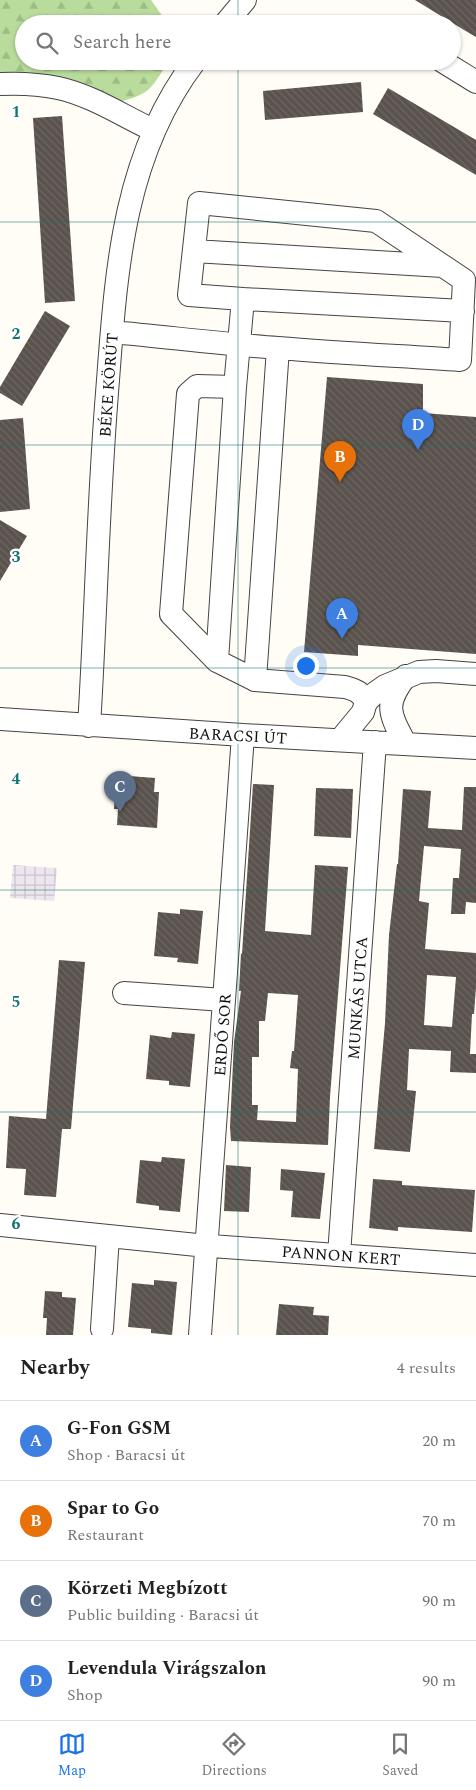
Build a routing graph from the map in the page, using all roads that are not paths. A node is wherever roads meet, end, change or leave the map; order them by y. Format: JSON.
{"nodes":[{"id":1,"x":243,"y":1,"type":"edge"},
{"id":2,"x":232,"y":15,"type":"edge"},
{"id":3,"x":190,"y":70,"type":"edge"},
{"id":4,"x":457,"y":70,"type":"edge"},
{"id":5,"x":476,"y":82,"type":"edge"},
{"id":6,"x":0,"y":84,"type":"edge"},
{"id":7,"x":153,"y":130,"type":"junction"},
{"id":8,"x":194,"y":251,"type":"junction"},
{"id":9,"x":443,"y":266,"type":"junction"},
{"id":10,"x":470,"y":284,"type":"edge"},
{"id":11,"x":243,"y":299,"type":"junction"},
{"id":12,"x":463,"y":311,"type":"junction"},
{"id":13,"x":112,"y":332,"type":"junction"},
{"id":14,"x":240,"y":345,"type":"junction"},
{"id":15,"x":278,"y":348,"type":"junction"},
{"id":16,"x":468,"y":362,"type":"edge"},
{"id":17,"x":235,"y":388,"type":"junction"},
{"id":18,"x":217,"y":661,"type":"junction"},
{"id":19,"x":476,"y":674,"type":"edge"},
{"id":20,"x":406,"y":676,"type":"junction"},
{"id":21,"x":255,"y":680,"type":"junction"},
{"id":22,"x":366,"y":702,"type":"junction"},
{"id":23,"x":0,"y":719,"type":"edge"},
{"id":24,"x":89,"y":726,"type":"junction"},
{"id":25,"x":243,"y":735,"type":"junction"},
{"id":26,"x":340,"y":740,"type":"junction"},
{"id":27,"x":375,"y":742,"type":"junction"},
{"id":28,"x":405,"y":743,"type":"junction"},
{"id":29,"x":476,"y":748,"type":"edge"},
{"id":30,"x":124,"y":993,"type":"dead end"},
{"id":31,"x":224,"y":1000,"type":"junction"},
{"id":32,"x":0,"y":1225,"type":"edge"},
{"id":33,"x":108,"y":1236,"type":"junction"},
{"id":34,"x":207,"y":1245,"type":"junction"},
{"id":35,"x":339,"y":1255,"type":"junction"},
{"id":36,"x":476,"y":1265,"type":"edge"},
{"id":37,"x":102,"y":1329,"type":"dead end"},
{"id":38,"x":200,"y":1335,"type":"edge"}],
"edges":[{"from":1,"to":2,"type":"street"},
{"from":3,"to":7,"type":"street","name":"BÉKE KÖRÚT"},
{"from":4,"to":5,"type":"street"},
{"from":6,"to":7,"type":"street"},
{"from":7,"to":13,"type":"street","name":"BÉKE KÖRÚT"},
{"from":8,"to":9,"type":"street"},
{"from":8,"to":9,"type":"street"},
{"from":8,"to":11,"type":"street"},
{"from":9,"to":10,"type":"street"},
{"from":10,"to":12,"type":"street"},
{"from":11,"to":12,"type":"street"},
{"from":11,"to":14,"type":"street"},
{"from":12,"to":16,"type":"street"},
{"from":13,"to":14,"type":"street"},
{"from":13,"to":24,"type":"street","name":"BÉKE KÖRÚT"},
{"from":14,"to":15,"type":"street"},
{"from":14,"to":17,"type":"street"},
{"from":15,"to":16,"type":"street"},
{"from":15,"to":21,"type":"street"},
{"from":17,"to":18,"type":"street"},
{"from":17,"to":18,"type":"street"},
{"from":18,"to":21,"type":"street"},
{"from":19,"to":20,"type":"street"},
{"from":20,"to":22,"type":"street"},
{"from":20,"to":28,"type":"street"},
{"from":21,"to":22,"type":"street"},
{"from":22,"to":26,"type":"street"},
{"from":23,"to":24,"type":"street","name":"BARACSI ÚT"},
{"from":24,"to":25,"type":"street","name":"BARACSI ÚT"},
{"from":25,"to":26,"type":"street","name":"BARACSI ÚT"},
{"from":25,"to":31,"type":"street","name":"ERDŐ SOR"},
{"from":26,"to":27,"type":"street","name":"BARACSI ÚT"},
{"from":27,"to":28,"type":"street","name":"BARACSI ÚT"},
{"from":27,"to":35,"type":"street","name":"MUNKÁS UTCA"},
{"from":28,"to":29,"type":"street","name":"BARACSI ÚT"},
{"from":30,"to":31,"type":"street"},
{"from":31,"to":34,"type":"street","name":"ERDŐ SOR"},
{"from":32,"to":33,"type":"street","name":"PANNON KERT"},
{"from":33,"to":34,"type":"street","name":"PANNON KERT"},
{"from":33,"to":37,"type":"street"},
{"from":34,"to":35,"type":"street","name":"PANNON KERT"},
{"from":34,"to":38,"type":"street","name":"ERDŐ SOR"},
{"from":35,"to":36,"type":"street","name":"PANNON KERT"}]}
